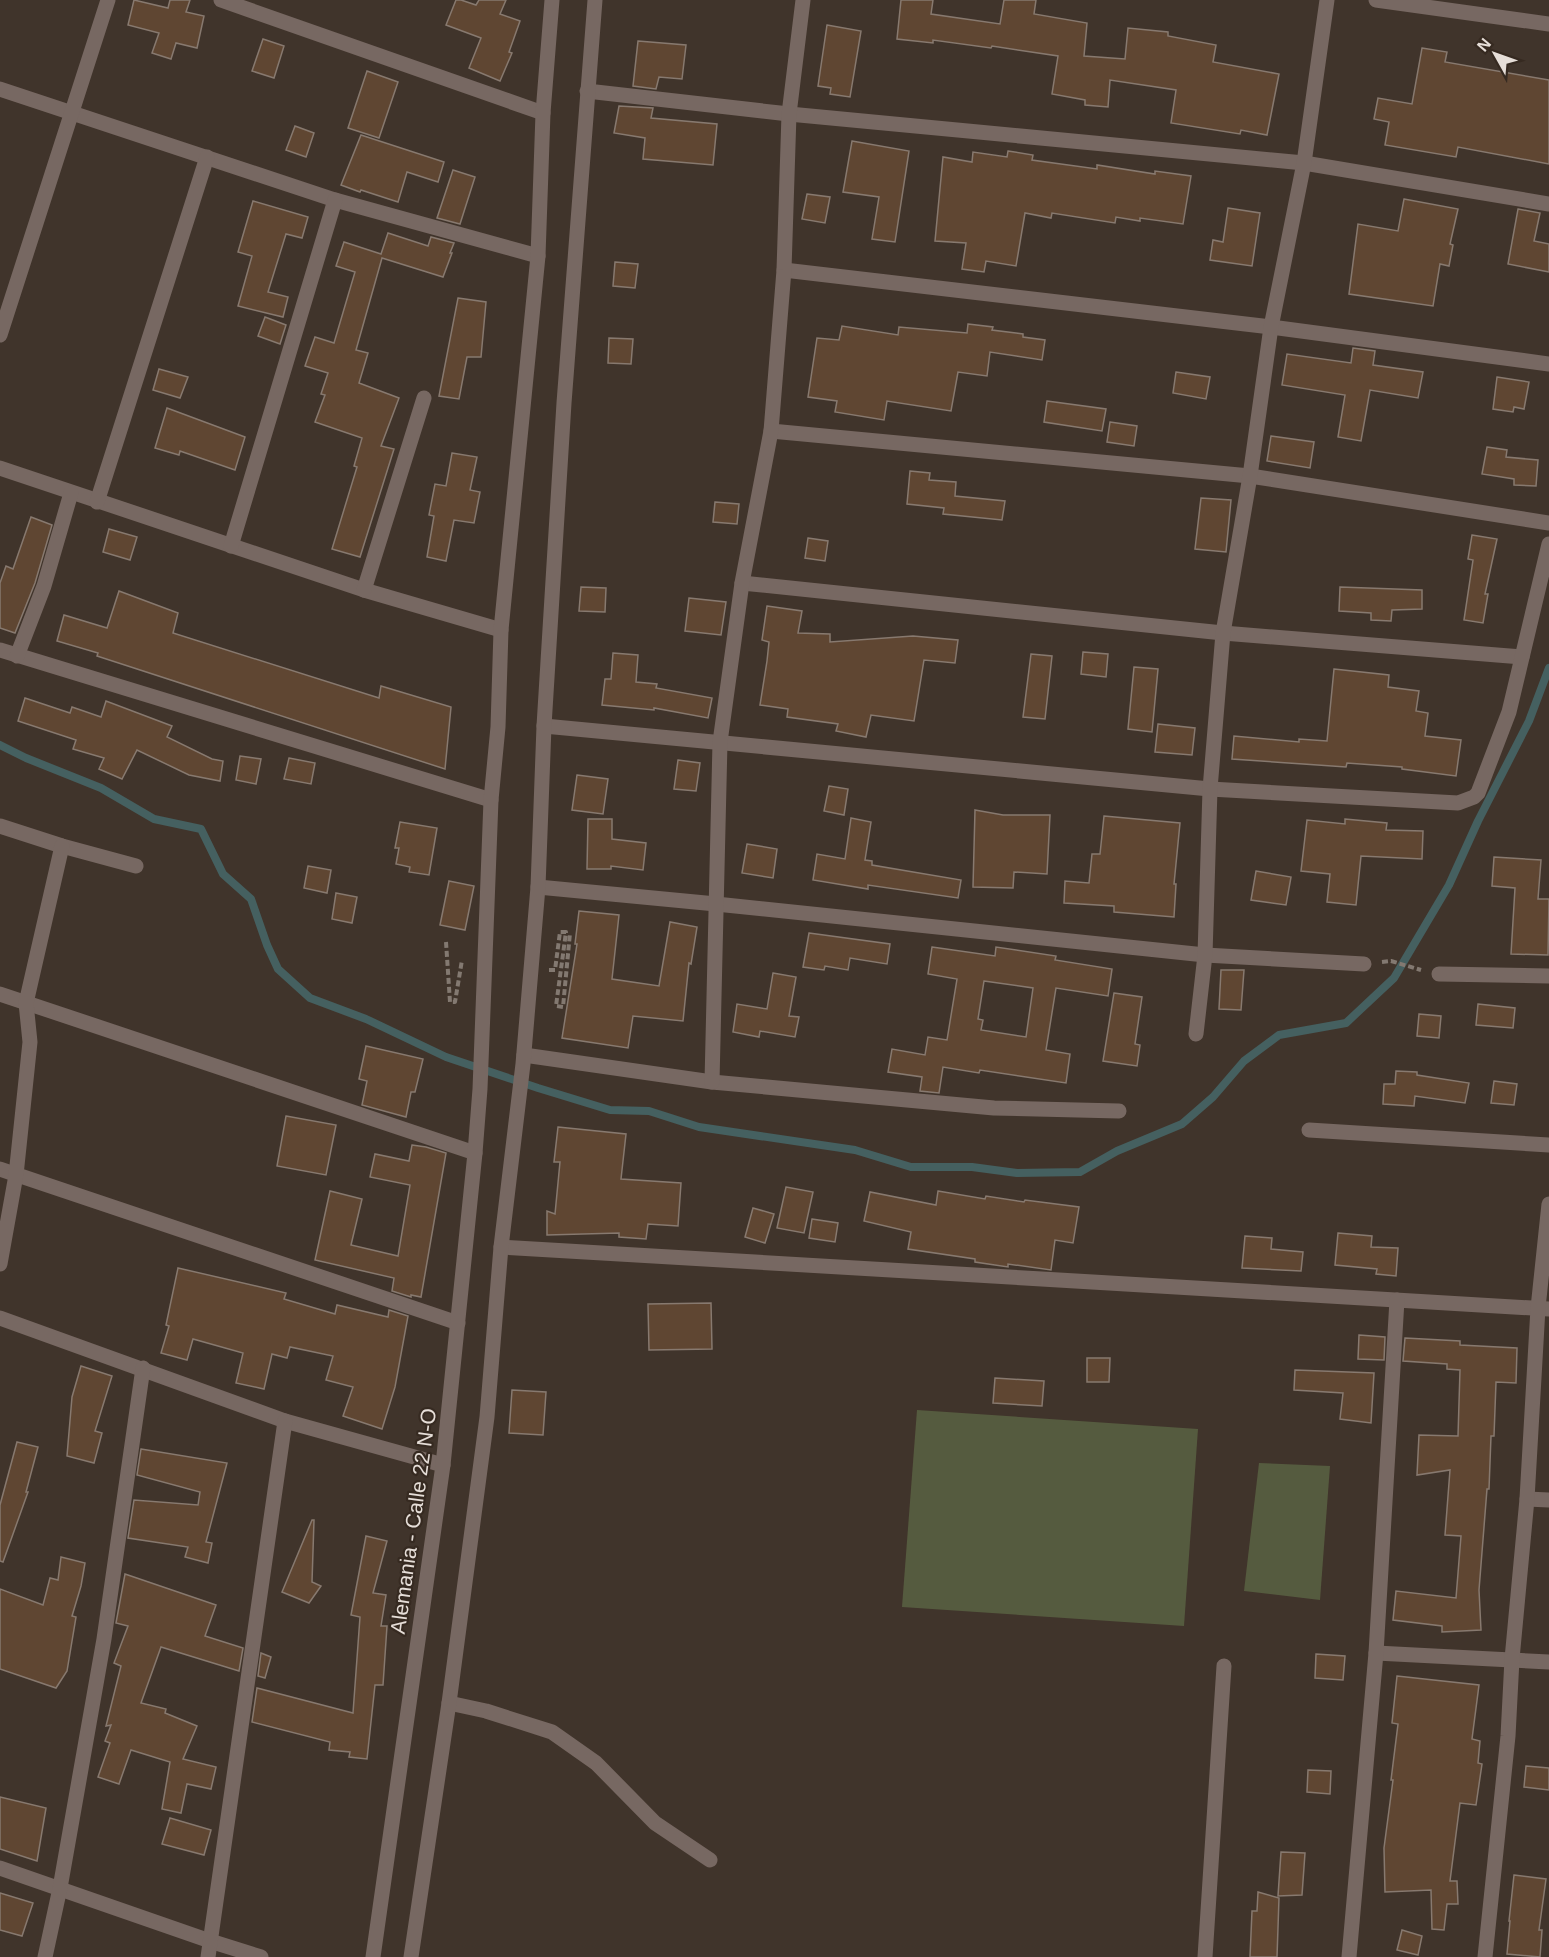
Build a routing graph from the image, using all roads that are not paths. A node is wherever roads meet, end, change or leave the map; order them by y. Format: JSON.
{"nodes":[{"id":1,"x":108,"y":0,"type":"edge"},
{"id":2,"x":221,"y":0,"type":"edge"},
{"id":3,"x":552,"y":0,"type":"edge"},
{"id":4,"x":595,"y":0,"type":"edge"},
{"id":5,"x":802,"y":0,"type":"edge"},
{"id":6,"x":1327,"y":0,"type":"edge"},
{"id":7,"x":1376,"y":0,"type":"edge"},
{"id":8,"x":1549,"y":24,"type":"edge"},
{"id":9,"x":0,"y":89,"type":"edge"},
{"id":10,"x":587,"y":91,"type":"junction"},
{"id":11,"x":72,"y":111,"type":"junction"},
{"id":12,"x":543,"y":113,"type":"junction"},
{"id":13,"x":789,"y":114,"type":"junction"},
{"id":14,"x":207,"y":157,"type":"junction"},
{"id":15,"x":1304,"y":163,"type":"junction"},
{"id":16,"x":335,"y":200,"type":"junction"},
{"id":17,"x":1549,"y":204,"type":"edge"},
{"id":18,"x":538,"y":256,"type":"junction"},
{"id":19,"x":784,"y":270,"type":"junction"},
{"id":20,"x":1271,"y":327,"type":"junction"},
{"id":21,"x":0,"y":335,"type":"edge"},
{"id":22,"x":1549,"y":364,"type":"edge"},
{"id":23,"x":423,"y":398,"type":"dead end"},
{"id":24,"x":771,"y":431,"type":"junction"},
{"id":25,"x":0,"y":468,"type":"edge"},
{"id":26,"x":1250,"y":476,"type":"junction"},
{"id":27,"x":71,"y":493,"type":"junction"},
{"id":28,"x":97,"y":502,"type":"junction"},
{"id":29,"x":1549,"y":523,"type":"edge"},
{"id":30,"x":1549,"y":544,"type":"edge"},
{"id":31,"x":231,"y":546,"type":"junction"},
{"id":32,"x":742,"y":583,"type":"junction"},
{"id":33,"x":364,"y":590,"type":"junction"},
{"id":34,"x":501,"y":630,"type":"junction"},
{"id":35,"x":1223,"y":633,"type":"junction"},
{"id":36,"x":0,"y":650,"type":"edge"},
{"id":37,"x":17,"y":656,"type":"junction"},
{"id":38,"x":1522,"y":657,"type":"junction"},
{"id":39,"x":544,"y":726,"type":"junction"},
{"id":40,"x":720,"y":742,"type":"junction"},
{"id":41,"x":1210,"y":789,"type":"junction"},
{"id":42,"x":491,"y":800,"type":"junction"},
{"id":43,"x":0,"y":826,"type":"edge"},
{"id":44,"x":62,"y":846,"type":"junction"},
{"id":45,"x":136,"y":866,"type":"dead end"},
{"id":46,"x":538,"y":887,"type":"junction"},
{"id":47,"x":716,"y":904,"type":"junction"},
{"id":48,"x":1205,"y":955,"type":"junction"},
{"id":49,"x":1364,"y":964,"type":"dead end"},
{"id":50,"x":1431,"y":973,"type":"road end"},
{"id":51,"x":1549,"y":976,"type":"edge"},
{"id":52,"x":0,"y":994,"type":"edge"},
{"id":53,"x":26,"y":1003,"type":"junction"},
{"id":54,"x":1196,"y":1034,"type":"dead end"},
{"id":55,"x":524,"y":1060,"type":"junction"},
{"id":56,"x":712,"y":1082,"type":"junction"},
{"id":57,"x":1119,"y":1111,"type":"dead end"},
{"id":58,"x":1309,"y":1130,"type":"dead end"},
{"id":59,"x":1549,"y":1144,"type":"edge"},
{"id":60,"x":475,"y":1153,"type":"junction"},
{"id":61,"x":0,"y":1169,"type":"edge"},
{"id":62,"x":16,"y":1174,"type":"junction"},
{"id":63,"x":1549,"y":1204,"type":"edge"},
{"id":64,"x":501,"y":1247,"type":"junction"},
{"id":65,"x":0,"y":1264,"type":"edge"},
{"id":66,"x":1397,"y":1300,"type":"junction"},
{"id":67,"x":1544,"y":1308,"type":"edge"},
{"id":68,"x":0,"y":1318,"type":"edge"},
{"id":69,"x":458,"y":1323,"type":"junction"},
{"id":70,"x":143,"y":1368,"type":"junction"},
{"id":71,"x":285,"y":1421,"type":"junction"},
{"id":72,"x":443,"y":1465,"type":"junction"},
{"id":73,"x":1527,"y":1499,"type":"junction"},
{"id":74,"x":1549,"y":1500,"type":"edge"},
{"id":75,"x":1376,"y":1653,"type":"junction"},
{"id":76,"x":1512,"y":1659,"type":"junction"},
{"id":77,"x":1549,"y":1662,"type":"edge"},
{"id":78,"x":1224,"y":1666,"type":"dead end"},
{"id":79,"x":449,"y":1703,"type":"junction"},
{"id":80,"x":710,"y":1860,"type":"dead end"},
{"id":81,"x":0,"y":1868,"type":"edge"},
{"id":82,"x":60,"y":1888,"type":"junction"},
{"id":83,"x":210,"y":1941,"type":"junction"},
{"id":84,"x":45,"y":1957,"type":"edge"},
{"id":85,"x":208,"y":1957,"type":"edge"},
{"id":86,"x":261,"y":1957,"type":"edge"},
{"id":87,"x":373,"y":1957,"type":"edge"},
{"id":88,"x":411,"y":1957,"type":"edge"},
{"id":89,"x":1205,"y":1957,"type":"edge"},
{"id":90,"x":1349,"y":1957,"type":"edge"},
{"id":91,"x":1485,"y":1957,"type":"edge"}],
"edges":[{"from":1,"to":11,"type":"street"},
{"from":2,"to":12,"type":"street"},
{"from":3,"to":12,"type":"street","name":"Alemania - Calle 22 N-O"},
{"from":4,"to":10,"type":"street"},
{"from":5,"to":13,"type":"street"},
{"from":6,"to":15,"type":"street"},
{"from":7,"to":8,"type":"street"},
{"from":9,"to":11,"type":"street"},
{"from":10,"to":13,"type":"street"},
{"from":10,"to":39,"type":"street"},
{"from":11,"to":14,"type":"street"},
{"from":11,"to":21,"type":"street"},
{"from":12,"to":18,"type":"street","name":"Alemania - Calle 22 N-O"},
{"from":13,"to":15,"type":"street"},
{"from":13,"to":19,"type":"street"},
{"from":14,"to":16,"type":"street"},
{"from":14,"to":28,"type":"street"},
{"from":15,"to":17,"type":"street"},
{"from":15,"to":20,"type":"street"},
{"from":16,"to":18,"type":"street"},
{"from":16,"to":31,"type":"street"},
{"from":18,"to":34,"type":"street","name":"Alemania - Calle 22 N-O"},
{"from":19,"to":20,"type":"street"},
{"from":19,"to":24,"type":"street"},
{"from":20,"to":22,"type":"street"},
{"from":20,"to":26,"type":"street"},
{"from":23,"to":33,"type":"street"},
{"from":24,"to":26,"type":"street"},
{"from":24,"to":32,"type":"street"},
{"from":25,"to":27,"type":"street"},
{"from":26,"to":29,"type":"street"},
{"from":26,"to":35,"type":"street"},
{"from":27,"to":28,"type":"street"},
{"from":27,"to":37,"type":"street"},
{"from":28,"to":31,"type":"street"},
{"from":30,"to":38,"type":"street"},
{"from":31,"to":33,"type":"street"},
{"from":32,"to":35,"type":"street"},
{"from":32,"to":40,"type":"street"},
{"from":33,"to":34,"type":"street"},
{"from":34,"to":42,"type":"street","name":"Alemania - Calle 22 N-O"},
{"from":35,"to":38,"type":"street"},
{"from":35,"to":41,"type":"street"},
{"from":36,"to":37,"type":"street"},
{"from":37,"to":42,"type":"street"},
{"from":38,"to":41,"type":"street"},
{"from":39,"to":40,"type":"street"},
{"from":39,"to":46,"type":"street"},
{"from":40,"to":41,"type":"street"},
{"from":40,"to":47,"type":"street"},
{"from":41,"to":48,"type":"street"},
{"from":42,"to":60,"type":"street","name":"Alemania - Calle 22 N-O"},
{"from":43,"to":44,"type":"street"},
{"from":44,"to":45,"type":"street"},
{"from":44,"to":53,"type":"street"},
{"from":46,"to":47,"type":"street"},
{"from":46,"to":55,"type":"street"},
{"from":47,"to":48,"type":"street"},
{"from":47,"to":56,"type":"street"},
{"from":48,"to":49,"type":"street"},
{"from":48,"to":54,"type":"street"},
{"from":50,"to":51,"type":"street"},
{"from":52,"to":53,"type":"street"},
{"from":53,"to":60,"type":"street"},
{"from":53,"to":62,"type":"street"},
{"from":55,"to":56,"type":"street"},
{"from":55,"to":64,"type":"street"},
{"from":56,"to":57,"type":"street"},
{"from":58,"to":59,"type":"street"},
{"from":60,"to":69,"type":"street","name":"Alemania - Calle 22 N-O"},
{"from":61,"to":62,"type":"street"},
{"from":62,"to":65,"type":"street"},
{"from":62,"to":69,"type":"street"},
{"from":63,"to":67,"type":"street"},
{"from":64,"to":66,"type":"street"},
{"from":64,"to":79,"type":"street"},
{"from":66,"to":67,"type":"street"},
{"from":66,"to":75,"type":"street"},
{"from":67,"to":73,"type":"street"},
{"from":68,"to":70,"type":"street"},
{"from":69,"to":72,"type":"street","name":"Alemania - Calle 22 N-O"},
{"from":70,"to":71,"type":"street"},
{"from":70,"to":82,"type":"street"},
{"from":71,"to":72,"type":"street"},
{"from":71,"to":83,"type":"street"},
{"from":72,"to":87,"type":"street","name":"Alemania - Calle 22 N-O"},
{"from":73,"to":74,"type":"street"},
{"from":73,"to":76,"type":"street"},
{"from":75,"to":76,"type":"street"},
{"from":75,"to":90,"type":"street"},
{"from":76,"to":77,"type":"street"},
{"from":76,"to":91,"type":"street"},
{"from":78,"to":89,"type":"street"},
{"from":79,"to":80,"type":"street"},
{"from":79,"to":88,"type":"street"},
{"from":81,"to":82,"type":"street"},
{"from":82,"to":83,"type":"street"},
{"from":82,"to":84,"type":"street"},
{"from":83,"to":85,"type":"street"},
{"from":83,"to":86,"type":"street"}]}
